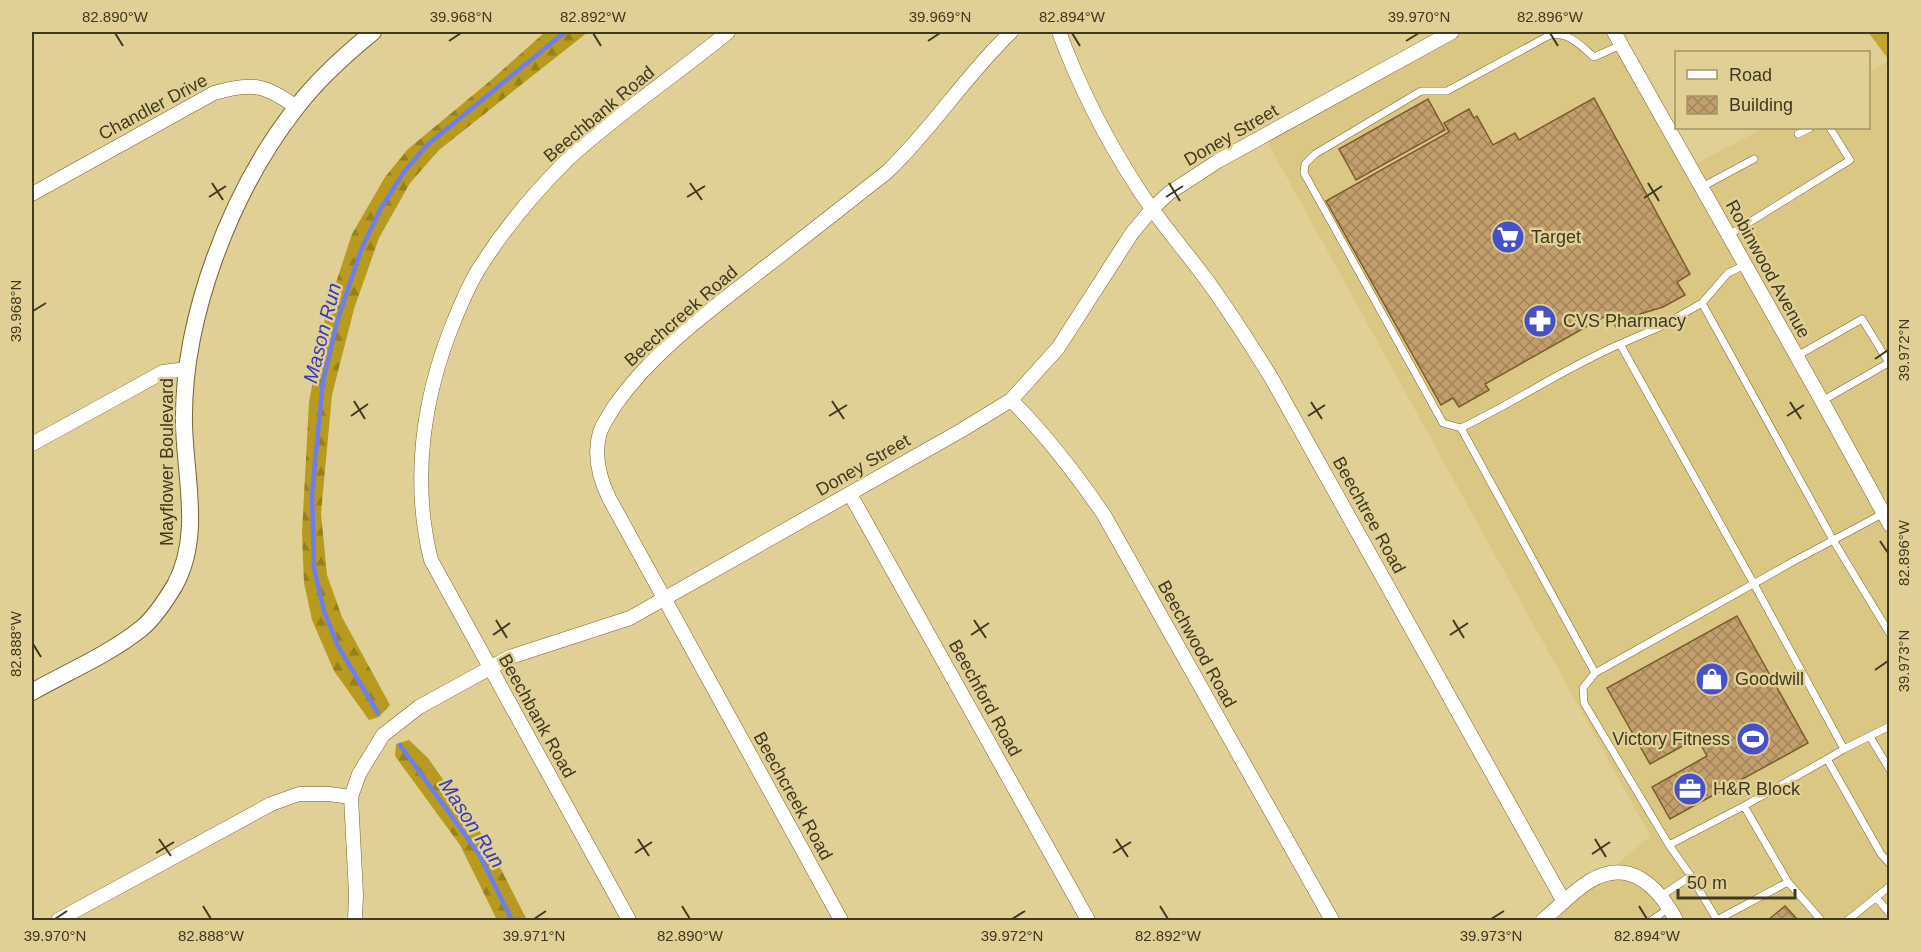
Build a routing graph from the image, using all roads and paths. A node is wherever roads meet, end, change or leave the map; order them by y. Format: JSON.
{"nodes":[{"id":1,"x":373,"y":32,"type":"edge"},
{"id":2,"x":728,"y":32,"type":"edge"},
{"id":3,"x":1011,"y":32,"type":"edge"},
{"id":4,"x":1059,"y":32,"type":"edge"},
{"id":5,"x":1452,"y":32,"type":"edge"},
{"id":6,"x":1614,"y":32,"type":"edge"},
{"id":7,"x":1622,"y":45,"type":"junction"},
{"id":8,"x":296,"y":107,"type":"junction"},
{"id":9,"x":1808,"y":129,"type":"edge"},
{"id":10,"x":1831,"y":129,"type":"edge"},
{"id":11,"x":1798,"y":134,"type":"dead end"},
{"id":12,"x":1754,"y":159,"type":"dead end"},
{"id":13,"x":1702,"y":188,"type":"junction"},
{"id":14,"x":32,"y":194,"type":"edge"},
{"id":15,"x":1152,"y":208,"type":"junction"},
{"id":16,"x":1729,"y":235,"type":"junction"},
{"id":17,"x":1745,"y":265,"type":"junction"},
{"id":18,"x":1702,"y":303,"type":"junction"},
{"id":19,"x":1620,"y":344,"type":"junction"},
{"id":20,"x":1797,"y":356,"type":"junction"},
{"id":21,"x":1889,"y":363,"type":"edge"},
{"id":22,"x":187,"y":369,"type":"junction"},
{"id":23,"x":1011,"y":399,"type":"junction"},
{"id":24,"x":1822,"y":401,"type":"junction"},
{"id":25,"x":1461,"y":428,"type":"junction"},
{"id":26,"x":32,"y":444,"type":"edge"},
{"id":27,"x":850,"y":494,"type":"junction"},
{"id":28,"x":1887,"y":516,"type":"edge"},
{"id":29,"x":1833,"y":540,"type":"junction"},
{"id":30,"x":1754,"y":584,"type":"junction"},
{"id":31,"x":664,"y":599,"type":"junction"},
{"id":32,"x":1890,"y":634,"type":"edge"},
{"id":33,"x":490,"y":668,"type":"junction"},
{"id":34,"x":1595,"y":673,"type":"junction"},
{"id":35,"x":32,"y":692,"type":"edge"},
{"id":36,"x":1890,"y":726,"type":"edge"},
{"id":37,"x":1870,"y":737,"type":"junction"},
{"id":38,"x":1844,"y":749,"type":"junction"},
{"id":39,"x":1827,"y":759,"type":"junction"},
{"id":40,"x":1890,"y":770,"type":"edge"},
{"id":41,"x":351,"y":797,"type":"junction"},
{"id":42,"x":1744,"y":806,"type":"junction"},
{"id":43,"x":1668,"y":845,"type":"junction"},
{"id":44,"x":1890,"y":864,"type":"edge"},
{"id":45,"x":1691,"y":876,"type":"junction"},
{"id":46,"x":1788,"y":882,"type":"junction"},
{"id":47,"x":1890,"y":886,"type":"edge"},
{"id":48,"x":1876,"y":897,"type":"junction"},
{"id":49,"x":1564,"y":902,"type":"junction"},
{"id":50,"x":1665,"y":902,"type":"junction"},
{"id":51,"x":1890,"y":914,"type":"edge"},
{"id":52,"x":58,"y":921,"type":"edge"},
{"id":53,"x":355,"y":921,"type":"edge"},
{"id":54,"x":629,"y":921,"type":"edge"},
{"id":55,"x":841,"y":921,"type":"edge"},
{"id":56,"x":1089,"y":921,"type":"edge"},
{"id":57,"x":1332,"y":921,"type":"edge"},
{"id":58,"x":1543,"y":921,"type":"edge"},
{"id":59,"x":1652,"y":921,"type":"edge"},
{"id":60,"x":1676,"y":921,"type":"edge"},
{"id":61,"x":1821,"y":921,"type":"edge"},
{"id":62,"x":1848,"y":921,"type":"edge"}],
"edges":[{"from":1,"to":8,"type":"street","name":"Mayflower Boulevard"},
{"from":2,"to":33,"type":"street","name":"Beechbank Road"},
{"from":3,"to":31,"type":"street","name":"Beechcreek Road"},
{"from":4,"to":15,"type":"street","name":"Beechtree Road"},
{"from":5,"to":15,"type":"street","name":"Doney Street"},
{"from":6,"to":7,"type":"street","name":"Robinwood Avenue"},
{"from":7,"to":13,"type":"street","name":"Robinwood Avenue"},
{"from":7,"to":25,"type":"lane"},
{"from":8,"to":14,"type":"street","name":"Chandler Drive"},
{"from":8,"to":22,"type":"street","name":"Mayflower Boulevard"},
{"from":9,"to":11,"type":"lane"},
{"from":10,"to":16,"type":"lane"},
{"from":12,"to":13,"type":"lane"},
{"from":13,"to":16,"type":"street","name":"Robinwood Avenue"},
{"from":15,"to":23,"type":"street","name":"Doney Street"},
{"from":15,"to":49,"type":"street","name":"Beechtree Road"},
{"from":16,"to":17,"type":"street","name":"Robinwood Avenue"},
{"from":17,"to":18,"type":"lane"},
{"from":17,"to":20,"type":"street","name":"Robinwood Avenue"},
{"from":18,"to":19,"type":"lane"},
{"from":18,"to":29,"type":"lane"},
{"from":19,"to":25,"type":"lane"},
{"from":19,"to":30,"type":"lane"},
{"from":20,"to":21,"type":"lane"},
{"from":20,"to":24,"type":"street","name":"Robinwood Avenue"},
{"from":21,"to":24,"type":"lane"},
{"from":22,"to":26,"type":"street"},
{"from":22,"to":35,"type":"street","name":"Mayflower Boulevard"},
{"from":23,"to":27,"type":"street","name":"Doney Street"},
{"from":23,"to":57,"type":"street","name":"Beechwood Road"},
{"from":24,"to":28,"type":"street","name":"Robinwood Avenue"},
{"from":25,"to":34,"type":"lane"},
{"from":27,"to":31,"type":"street","name":"Doney Street"},
{"from":27,"to":56,"type":"street","name":"Beechford Road"},
{"from":28,"to":29,"type":"lane"},
{"from":29,"to":30,"type":"lane"},
{"from":29,"to":32,"type":"lane"},
{"from":30,"to":34,"type":"lane"},
{"from":30,"to":38,"type":"lane"},
{"from":31,"to":33,"type":"street","name":"Doney Street"},
{"from":31,"to":55,"type":"street","name":"Beechcreek Road"},
{"from":33,"to":41,"type":"street","name":"Doney Street"},
{"from":33,"to":54,"type":"street","name":"Beechbank Road"},
{"from":34,"to":43,"type":"lane"},
{"from":36,"to":37,"type":"lane"},
{"from":37,"to":38,"type":"lane"},
{"from":37,"to":40,"type":"lane"},
{"from":38,"to":39,"type":"lane"},
{"from":39,"to":42,"type":"lane"},
{"from":39,"to":44,"type":"lane"},
{"from":41,"to":52,"type":"street"},
{"from":41,"to":53,"type":"street","name":"Doney Street"},
{"from":42,"to":43,"type":"lane"},
{"from":42,"to":46,"type":"lane"},
{"from":43,"to":45,"type":"lane"},
{"from":45,"to":46,"type":"lane"},
{"from":45,"to":50,"type":"lane"},
{"from":46,"to":61,"type":"lane"},
{"from":47,"to":48,"type":"lane"},
{"from":48,"to":51,"type":"lane"},
{"from":48,"to":62,"type":"lane"},
{"from":49,"to":50,"type":"street"},
{"from":49,"to":58,"type":"street"},
{"from":50,"to":59,"type":"lane"},
{"from":50,"to":60,"type":"street"}]}
